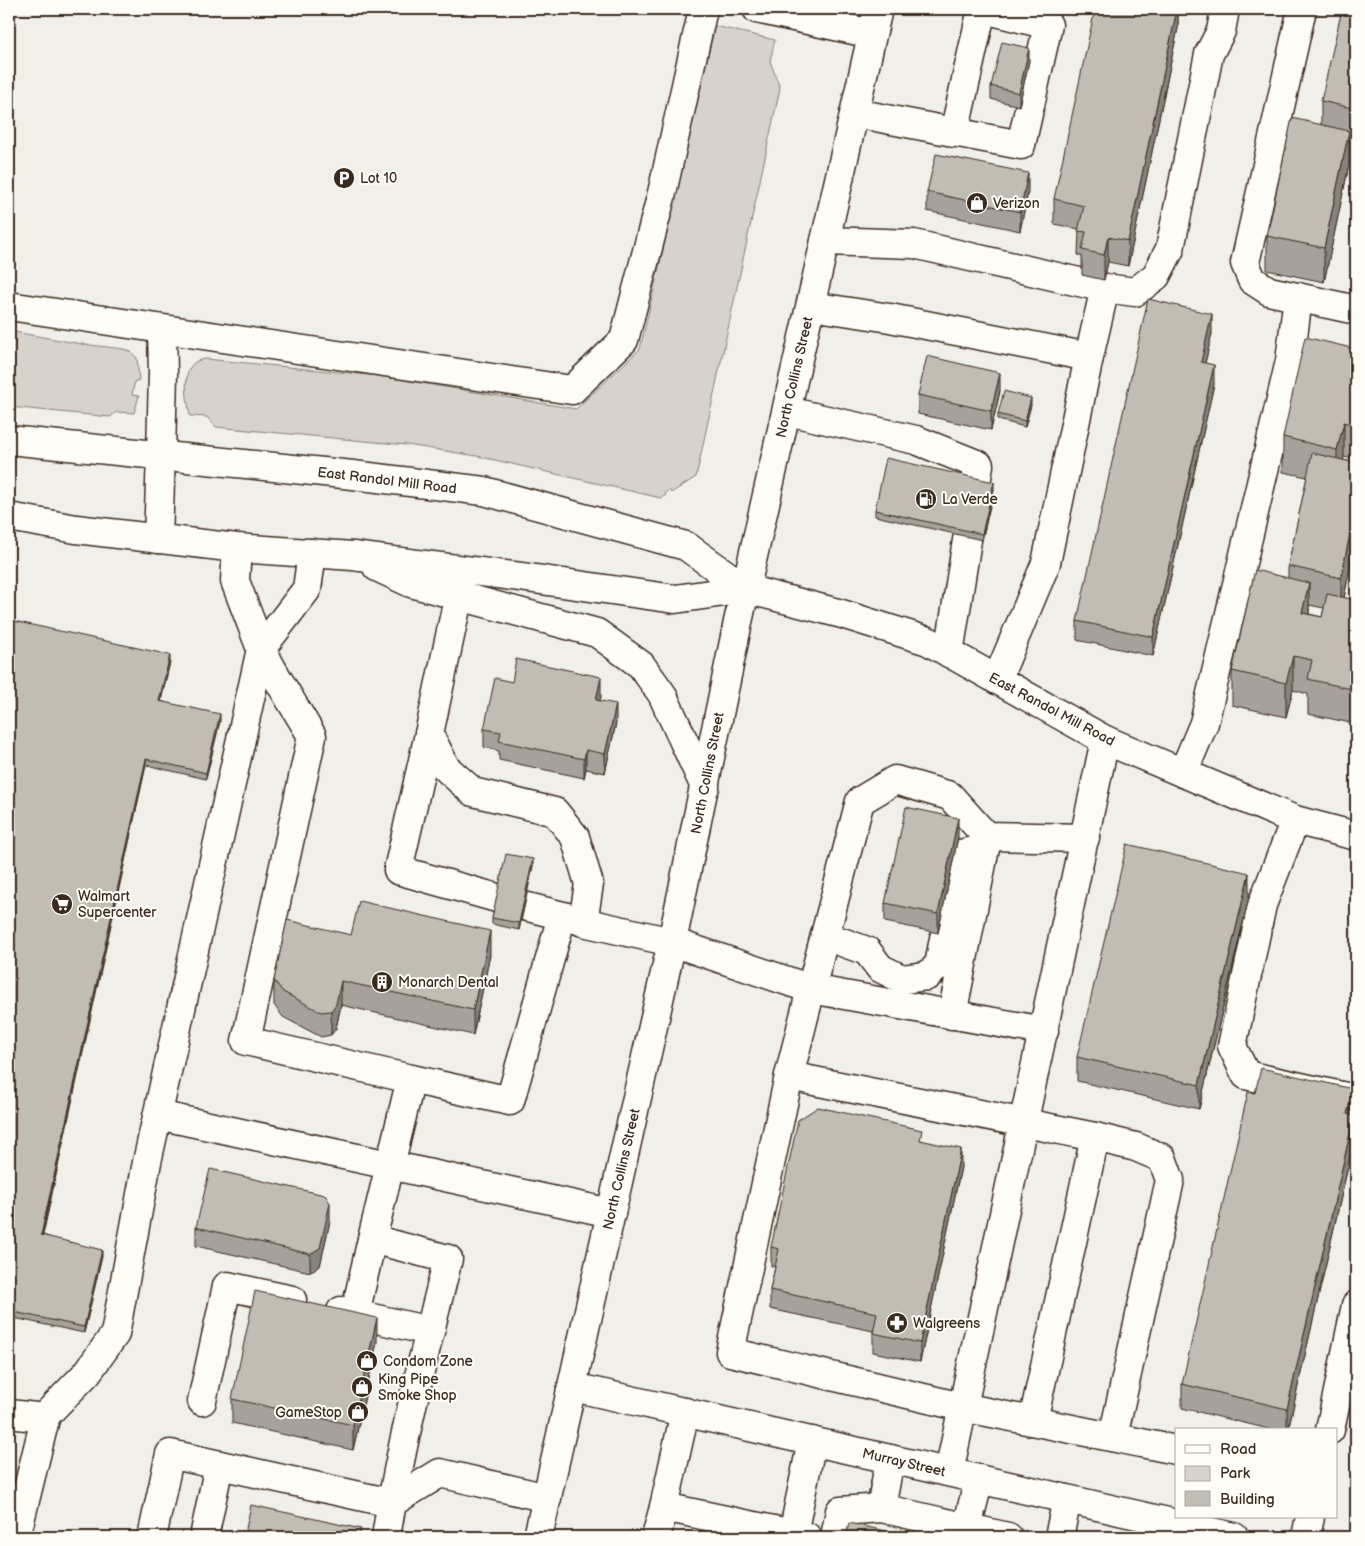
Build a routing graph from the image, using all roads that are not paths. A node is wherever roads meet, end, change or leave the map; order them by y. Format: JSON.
{"nodes":[{"id":1,"x":703,"y":9,"type":"edge"},
{"id":2,"x":757,"y":9,"type":"edge"},
{"id":3,"x":983,"y":9,"type":"edge"},
{"id":4,"x":1225,"y":9,"type":"edge"},
{"id":5,"x":1302,"y":9,"type":"edge"},
{"id":6,"x":875,"y":21,"type":"edge"},
{"id":7,"x":854,"y":114,"type":"junction"},
{"id":8,"x":954,"y":133,"type":"junction"},
{"id":9,"x":825,"y":241,"type":"junction"},
{"id":10,"x":1106,"y":288,"type":"junction"},
{"id":11,"x":1298,"y":298,"type":"junction"},
{"id":12,"x":9,"y":306,"type":"edge"},
{"id":13,"x":811,"y":306,"type":"junction"},
{"id":14,"x":1356,"y":310,"type":"edge"},
{"id":15,"x":162,"y":330,"type":"junction"},
{"id":16,"x":1291,"y":353,"type":"junction"},
{"id":17,"x":1089,"y":357,"type":"junction"},
{"id":18,"x":1319,"y":359,"type":"edge"},
{"id":19,"x":787,"y":411,"type":"junction"},
{"id":20,"x":9,"y":440,"type":"edge"},
{"id":21,"x":161,"y":455,"type":"junction"},
{"id":22,"x":9,"y":517,"type":"edge"},
{"id":23,"x":158,"y":539,"type":"junction"},
{"id":24,"x":237,"y":548,"type":"junction"},
{"id":25,"x":312,"y":553,"type":"junction"},
{"id":26,"x":353,"y":556,"type":"junction"},
{"id":27,"x":746,"y":589,"type":"junction"},
{"id":28,"x":460,"y":596,"type":"junction"},
{"id":29,"x":262,"y":649,"type":"junction"},
{"id":30,"x":949,"y":654,"type":"junction"},
{"id":31,"x":997,"y":680,"type":"junction"},
{"id":32,"x":429,"y":734,"type":"junction"},
{"id":33,"x":1106,"y":740,"type":"junction"},
{"id":34,"x":1183,"y":773,"type":"junction"},
{"id":35,"x":705,"y":787,"type":"junction"},
{"id":36,"x":1295,"y":820,"type":"junction"},
{"id":37,"x":1356,"y":836,"type":"edge"},
{"id":38,"x":1085,"y":838,"type":"junction"},
{"id":39,"x":986,"y":842,"type":"junction"},
{"id":40,"x":497,"y":898,"type":"edge"},
{"id":41,"x":524,"y":906,"type":"edge"},
{"id":42,"x":572,"y":919,"type":"junction"},
{"id":43,"x":825,"y":936,"type":"junction"},
{"id":44,"x":672,"y":942,"type":"junction"},
{"id":45,"x":811,"y":989,"type":"junction"},
{"id":46,"x":952,"y":1015,"type":"junction"},
{"id":47,"x":1044,"y":1031,"type":"junction"},
{"id":48,"x":789,"y":1076,"type":"junction"},
{"id":49,"x":410,"y":1079,"type":"junction"},
{"id":50,"x":1356,"y":1100,"type":"edge"},
{"id":51,"x":158,"y":1115,"type":"junction"},
{"id":52,"x":1024,"y":1122,"type":"junction"},
{"id":53,"x":1095,"y":1137,"type":"junction"},
{"id":54,"x":390,"y":1166,"type":"junction"},
{"id":55,"x":611,"y":1213,"type":"junction"},
{"id":56,"x":372,"y":1240,"type":"junction"},
{"id":57,"x":1356,"y":1305,"type":"edge"},
{"id":58,"x":355,"y":1314,"type":"junction"},
{"id":59,"x":430,"y":1331,"type":"junction"},
{"id":60,"x":573,"y":1387,"type":"junction"},
{"id":61,"x":202,"y":1401,"type":"dead end"},
{"id":62,"x":962,"y":1406,"type":"junction"},
{"id":63,"x":685,"y":1412,"type":"junction"},
{"id":64,"x":9,"y":1414,"type":"edge"},
{"id":65,"x":45,"y":1418,"type":"junction"},
{"id":66,"x":1033,"y":1420,"type":"junction"},
{"id":67,"x":1330,"y":1428,"type":"edge"},
{"id":68,"x":1113,"y":1437,"type":"junction"},
{"id":69,"x":812,"y":1441,"type":"junction"},
{"id":70,"x":1175,"y":1450,"type":"edge"},
{"id":71,"x":890,"y":1459,"type":"junction"},
{"id":72,"x":219,"y":1465,"type":"junction"},
{"id":73,"x":949,"y":1472,"type":"junction"},
{"id":74,"x":979,"y":1479,"type":"junction"},
{"id":75,"x":547,"y":1498,"type":"junction"},
{"id":76,"x":1068,"y":1499,"type":"junction"},
{"id":77,"x":391,"y":1503,"type":"junction"},
{"id":78,"x":664,"y":1507,"type":"junction"},
{"id":79,"x":880,"y":1508,"type":"junction"},
{"id":80,"x":1310,"y":1518,"type":"edge"},
{"id":81,"x":967,"y":1527,"type":"junction"},
{"id":82,"x":800,"y":1536,"type":"edge"},
{"id":83,"x":16,"y":1537,"type":"edge"},
{"id":84,"x":152,"y":1537,"type":"edge"},
{"id":85,"x":204,"y":1537,"type":"edge"},
{"id":86,"x":386,"y":1537,"type":"edge"},
{"id":87,"x":538,"y":1537,"type":"edge"},
{"id":88,"x":656,"y":1537,"type":"edge"},
{"id":89,"x":835,"y":1537,"type":"edge"},
{"id":90,"x":1008,"y":1537,"type":"edge"},
{"id":91,"x":1059,"y":1537,"type":"edge"},
{"id":92,"x":1234,"y":1537,"type":"edge"},
{"id":93,"x":1306,"y":1537,"type":"edge"}],
"edges":[{"from":1,"to":15,"type":"main road"},
{"from":2,"to":6,"type":"main road"},
{"from":3,"to":8,"type":"main road"},
{"from":3,"to":8,"type":"main road"},
{"from":4,"to":10,"type":"main road"},
{"from":5,"to":11,"type":"main road"},
{"from":6,"to":7,"type":"main road","name":"North Collins Street"},
{"from":7,"to":8,"type":"main road"},
{"from":7,"to":9,"type":"main road","name":"North Collins Street"},
{"from":9,"to":10,"type":"main road"},
{"from":9,"to":13,"type":"main road","name":"North Collins Street"},
{"from":10,"to":17,"type":"main road"},
{"from":11,"to":14,"type":"main road"},
{"from":11,"to":16,"type":"main road"},
{"from":12,"to":15,"type":"main road"},
{"from":13,"to":17,"type":"main road"},
{"from":13,"to":19,"type":"main road","name":"North Collins Street"},
{"from":15,"to":21,"type":"main road"},
{"from":16,"to":18,"type":"main road"},
{"from":16,"to":34,"type":"main road"},
{"from":17,"to":31,"type":"main road"},
{"from":19,"to":27,"type":"main road","name":"North Collins Street"},
{"from":19,"to":30,"type":"main road"},
{"from":20,"to":21,"type":"main road","name":"East Randol Mill Road"},
{"from":21,"to":23,"type":"main road"},
{"from":21,"to":27,"type":"main road","name":"East Randol Mill Road"},
{"from":22,"to":23,"type":"main road","name":"East Randol Mill Road"},
{"from":23,"to":24,"type":"main road","name":"East Randol Mill Road"},
{"from":24,"to":25,"type":"main road","name":"East Randol Mill Road"},
{"from":24,"to":29,"type":"main road"},
{"from":25,"to":26,"type":"main road","name":"East Randol Mill Road"},
{"from":25,"to":29,"type":"main road"},
{"from":26,"to":27,"type":"main road","name":"East Randol Mill Road"},
{"from":26,"to":28,"type":"main road"},
{"from":27,"to":30,"type":"main road","name":"East Randol Mill Road"},
{"from":27,"to":35,"type":"main road","name":"North Collins Street"},
{"from":28,"to":32,"type":"main road"},
{"from":28,"to":35,"type":"main road"},
{"from":29,"to":49,"type":"main road"},
{"from":29,"to":51,"type":"main road"},
{"from":30,"to":31,"type":"main road","name":"East Randol Mill Road"},
{"from":31,"to":33,"type":"main road","name":"East Randol Mill Road"},
{"from":32,"to":40,"type":"main road"},
{"from":32,"to":42,"type":"main road"},
{"from":33,"to":34,"type":"main road","name":"East Randol Mill Road"},
{"from":33,"to":38,"type":"main road"},
{"from":34,"to":36,"type":"main road","name":"East Randol Mill Road"},
{"from":35,"to":44,"type":"main road","name":"North Collins Street"},
{"from":36,"to":37,"type":"main road","name":"East Randol Mill Road"},
{"from":36,"to":50,"type":"main road"},
{"from":38,"to":39,"type":"main road"},
{"from":38,"to":47,"type":"main road"},
{"from":39,"to":43,"type":"main road"},
{"from":39,"to":43,"type":"main road"},
{"from":39,"to":46,"type":"main road"},
{"from":41,"to":42,"type":"main road"},
{"from":42,"to":44,"type":"main road"},
{"from":42,"to":49,"type":"main road"},
{"from":43,"to":45,"type":"main road"},
{"from":44,"to":45,"type":"main road"},
{"from":44,"to":55,"type":"main road","name":"North Collins Street"},
{"from":45,"to":46,"type":"main road"},
{"from":45,"to":48,"type":"main road"},
{"from":46,"to":47,"type":"main road"},
{"from":47,"to":52,"type":"main road"},
{"from":48,"to":52,"type":"main road"},
{"from":48,"to":62,"type":"main road"},
{"from":49,"to":54,"type":"main road"},
{"from":51,"to":54,"type":"main road"},
{"from":51,"to":65,"type":"main road"},
{"from":52,"to":53,"type":"main road"},
{"from":52,"to":62,"type":"main road"},
{"from":53,"to":66,"type":"main road"},
{"from":53,"to":68,"type":"main road"},
{"from":54,"to":55,"type":"main road"},
{"from":54,"to":56,"type":"main road"},
{"from":55,"to":60,"type":"main road","name":"North Collins Street"},
{"from":56,"to":58,"type":"main road"},
{"from":56,"to":59,"type":"main road"},
{"from":57,"to":67,"type":"main road"},
{"from":58,"to":59,"type":"main road"},
{"from":58,"to":61,"type":"main road"},
{"from":59,"to":77,"type":"main road"},
{"from":60,"to":63,"type":"main road","name":"Murray Street"},
{"from":60,"to":75,"type":"main road","name":"North Collins Street"},
{"from":62,"to":66,"type":"main road"},
{"from":62,"to":73,"type":"main road"},
{"from":63,"to":69,"type":"main road","name":"Murray Street"},
{"from":63,"to":78,"type":"main road"},
{"from":64,"to":65,"type":"main road"},
{"from":65,"to":83,"type":"main road"},
{"from":66,"to":68,"type":"main road"},
{"from":68,"to":70,"type":"main road"},
{"from":69,"to":71,"type":"main road","name":"Murray Street"},
{"from":69,"to":82,"type":"main road"},
{"from":71,"to":73,"type":"main road","name":"Murray Street"},
{"from":71,"to":79,"type":"main road"},
{"from":72,"to":77,"type":"main road"},
{"from":72,"to":84,"type":"main road"},
{"from":72,"to":85,"type":"main road"},
{"from":73,"to":74,"type":"main road","name":"Murray Street"},
{"from":74,"to":76,"type":"main road","name":"Murray Street"},
{"from":74,"to":81,"type":"main road"},
{"from":75,"to":77,"type":"main road"},
{"from":75,"to":87,"type":"main road","name":"North Collins Street"},
{"from":76,"to":91,"type":"main road"},
{"from":76,"to":92,"type":"main road","name":"Murray Street"},
{"from":77,"to":86,"type":"main road"},
{"from":78,"to":82,"type":"main road"},
{"from":78,"to":88,"type":"main road"},
{"from":79,"to":81,"type":"main road"},
{"from":79,"to":89,"type":"main road"},
{"from":80,"to":93,"type":"main road"},
{"from":81,"to":90,"type":"main road"}]}
